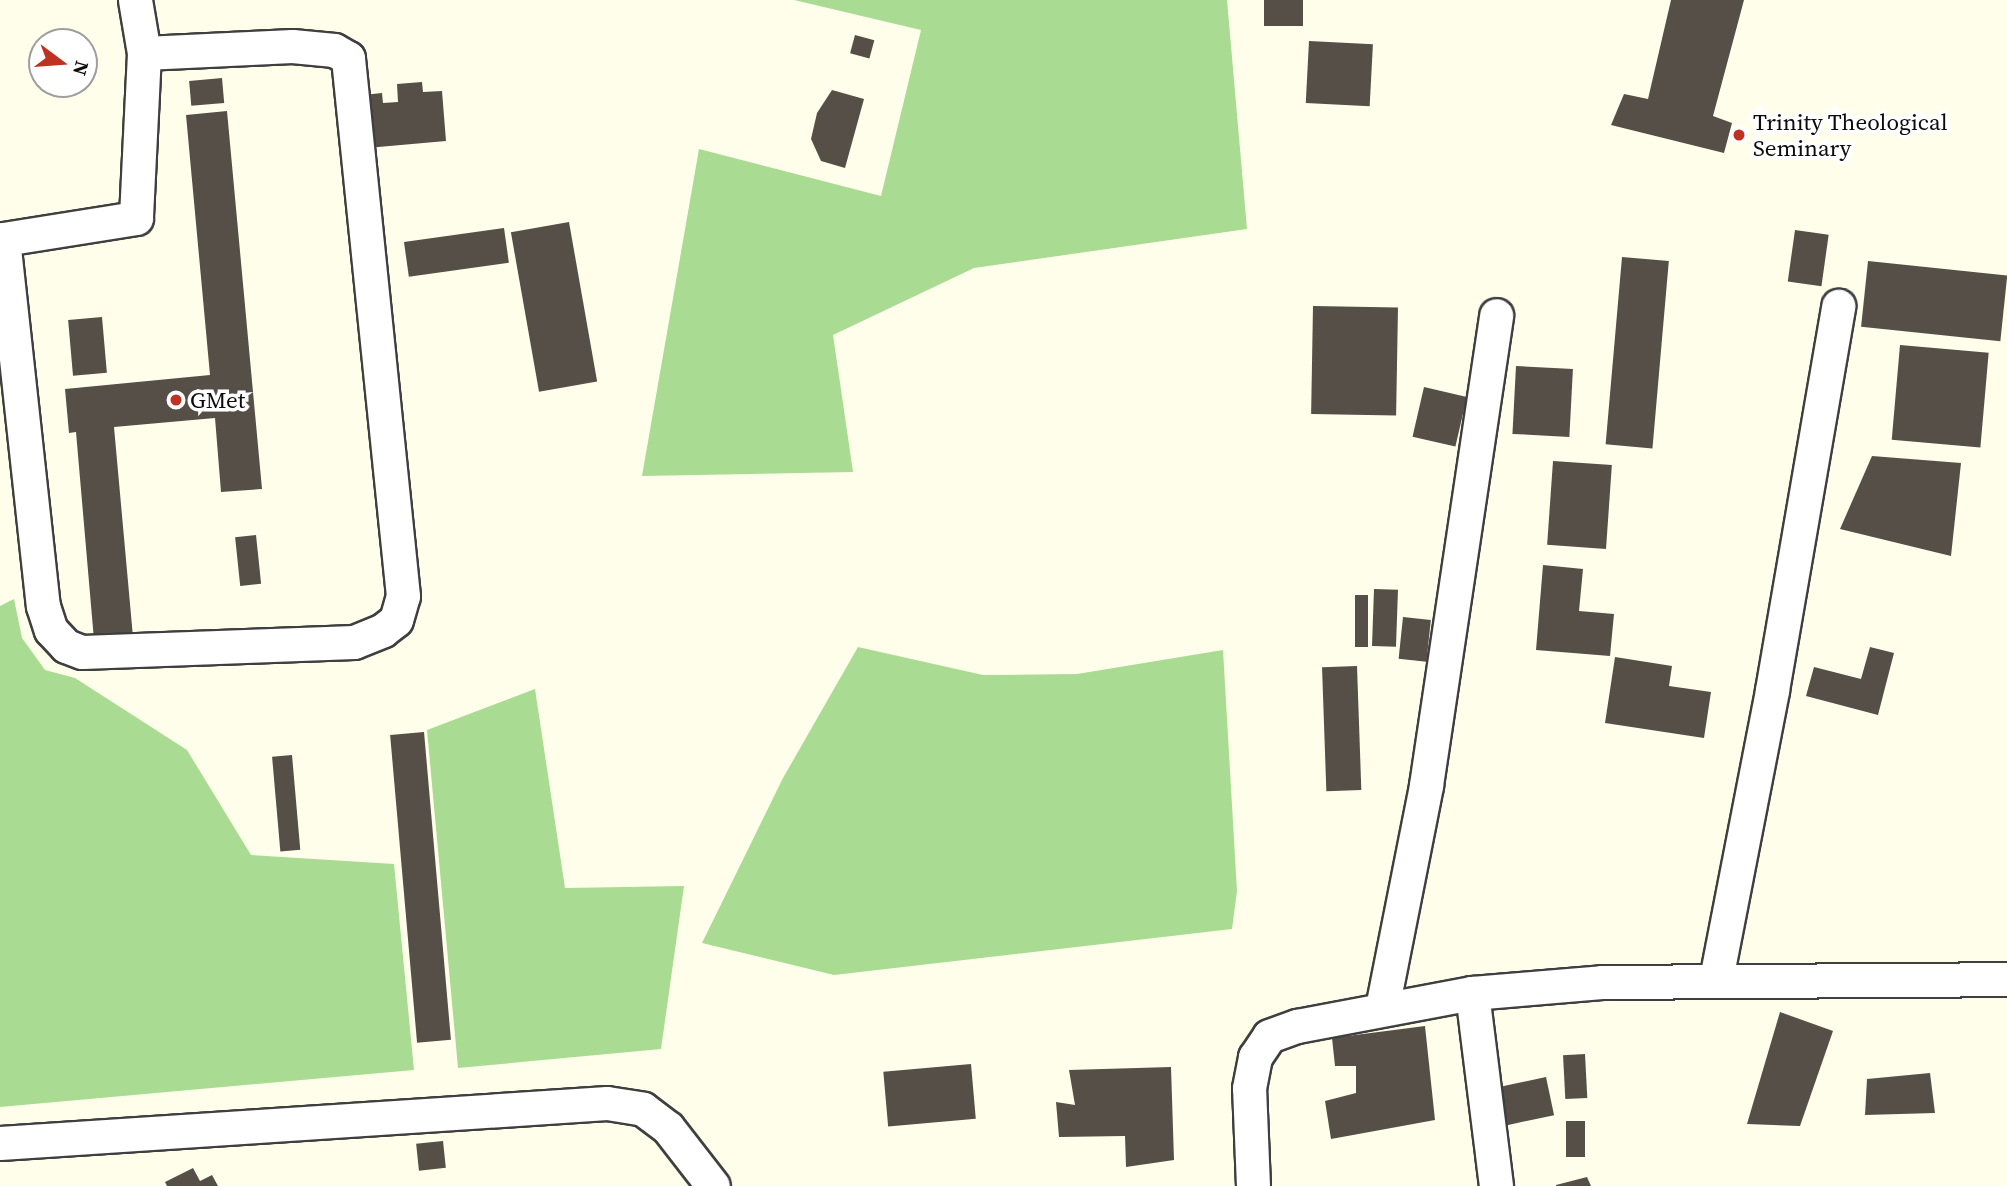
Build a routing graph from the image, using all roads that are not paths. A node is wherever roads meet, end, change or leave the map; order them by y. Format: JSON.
{"nodes":[{"id":1,"x":135,"y":0,"type":"edge"},
{"id":2,"x":144,"y":53,"type":"junction"},
{"id":3,"x":1839,"y":306,"type":"dead end"},
{"id":4,"x":1496,"y":315,"type":"dead end"},
{"id":5,"x":1716,"y":979,"type":"junction"},
{"id":6,"x":2007,"y":979,"type":"edge"},
{"id":7,"x":1472,"y":993,"type":"junction"},
{"id":8,"x":1382,"y":1008,"type":"junction"},
{"id":9,"x":0,"y":1143,"type":"edge"},
{"id":10,"x":713,"y":1186,"type":"edge"},
{"id":11,"x":1253,"y":1186,"type":"edge"},
{"id":12,"x":1496,"y":1186,"type":"edge"}],
"edges":[{"from":1,"to":2,"type":"street"},
{"from":2,"to":2,"type":"street"},
{"from":3,"to":5,"type":"street"},
{"from":4,"to":8,"type":"street"},
{"from":5,"to":6,"type":"street"},
{"from":5,"to":7,"type":"street"},
{"from":7,"to":8,"type":"street"},
{"from":7,"to":12,"type":"street"},
{"from":8,"to":11,"type":"street"},
{"from":9,"to":10,"type":"street"}]}
